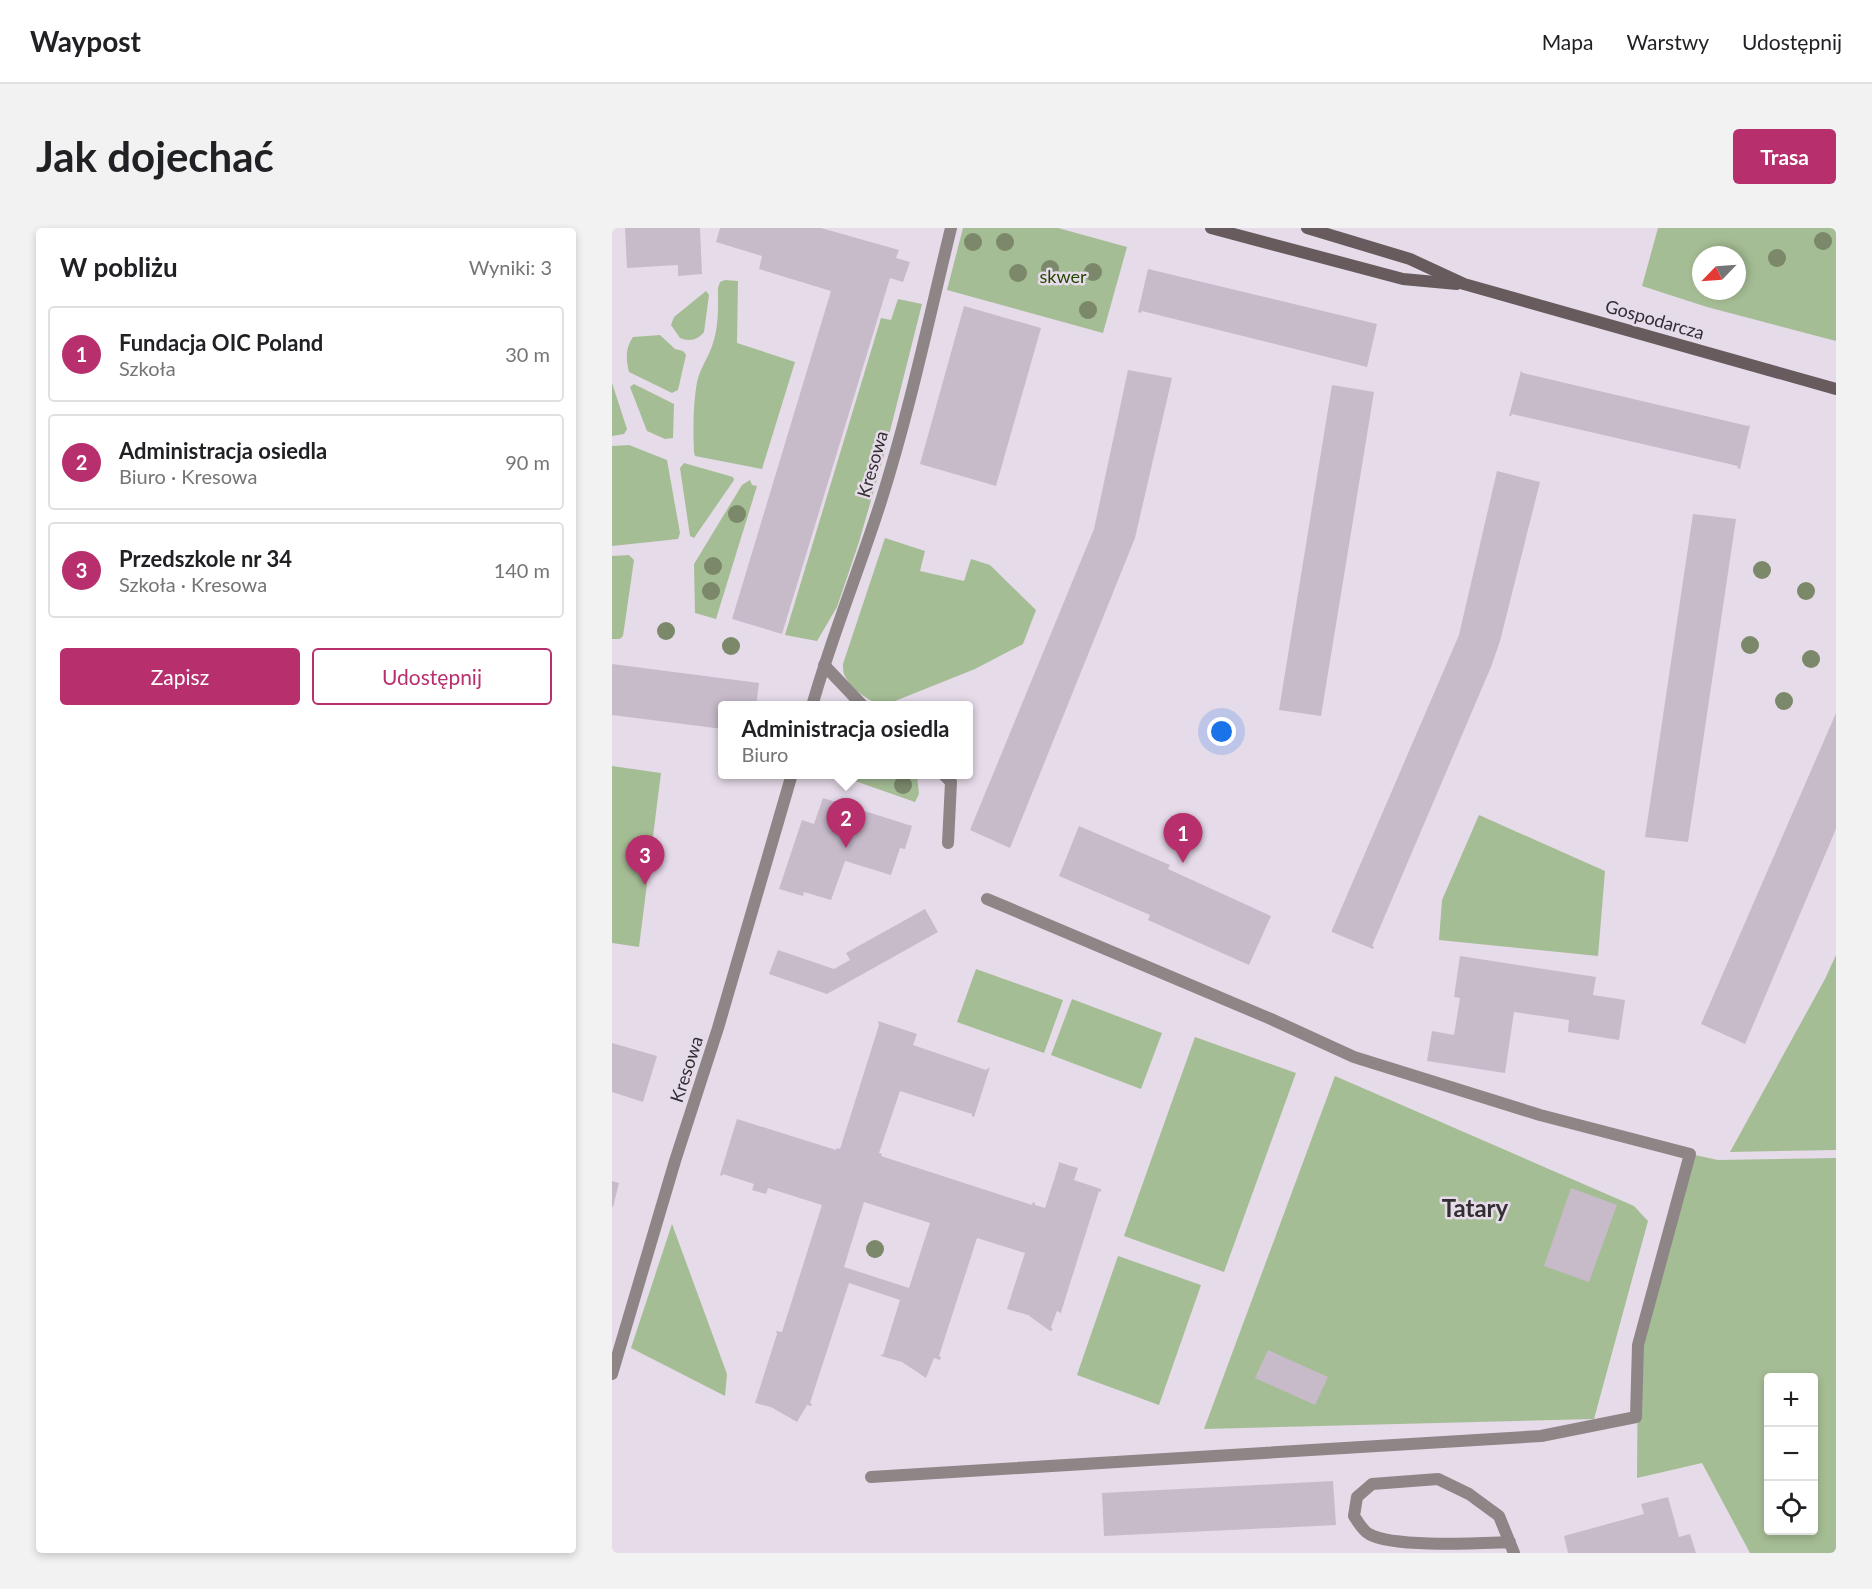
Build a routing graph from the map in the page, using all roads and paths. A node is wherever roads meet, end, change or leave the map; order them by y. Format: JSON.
{"nodes":[{"id":1,"x":951,"y":228,"type":"edge"},
{"id":2,"x":1211,"y":228,"type":"edge"},
{"id":3,"x":1307,"y":228,"type":"edge"},
{"id":4,"x":1464,"y":284,"type":"junction"},
{"id":5,"x":1836,"y":389,"type":"edge"},
{"id":6,"x":824,"y":665,"type":"junction"},
{"id":7,"x":813,"y":701,"type":"edge"},
{"id":8,"x":859,"y":701,"type":"edge"},
{"id":9,"x":791,"y":779,"type":"edge"},
{"id":10,"x":948,"y":779,"type":"edge"},
{"id":11,"x":948,"y":843,"type":"dead end"},
{"id":12,"x":987,"y":898,"type":"dead end"},
{"id":13,"x":612,"y":1374,"type":"edge"},
{"id":14,"x":871,"y":1476,"type":"dead end"},
{"id":15,"x":1512,"y":1547,"type":"edge"}],
"edges":[{"from":1,"to":6,"type":"street","name":"Kresowa"},
{"from":2,"to":4,"type":"street","name":"Gospodarcza"},
{"from":3,"to":4,"type":"street","name":"Gospodarcza"},
{"from":4,"to":5,"type":"street","name":"Gospodarcza"},
{"from":6,"to":7,"type":"street","name":"Kresowa"},
{"from":6,"to":8,"type":"street"},
{"from":9,"to":13,"type":"street","name":"Kresowa"},
{"from":10,"to":11,"type":"street"},
{"from":12,"to":14,"type":"street"},
{"from":15,"to":15,"type":"street"}]}
